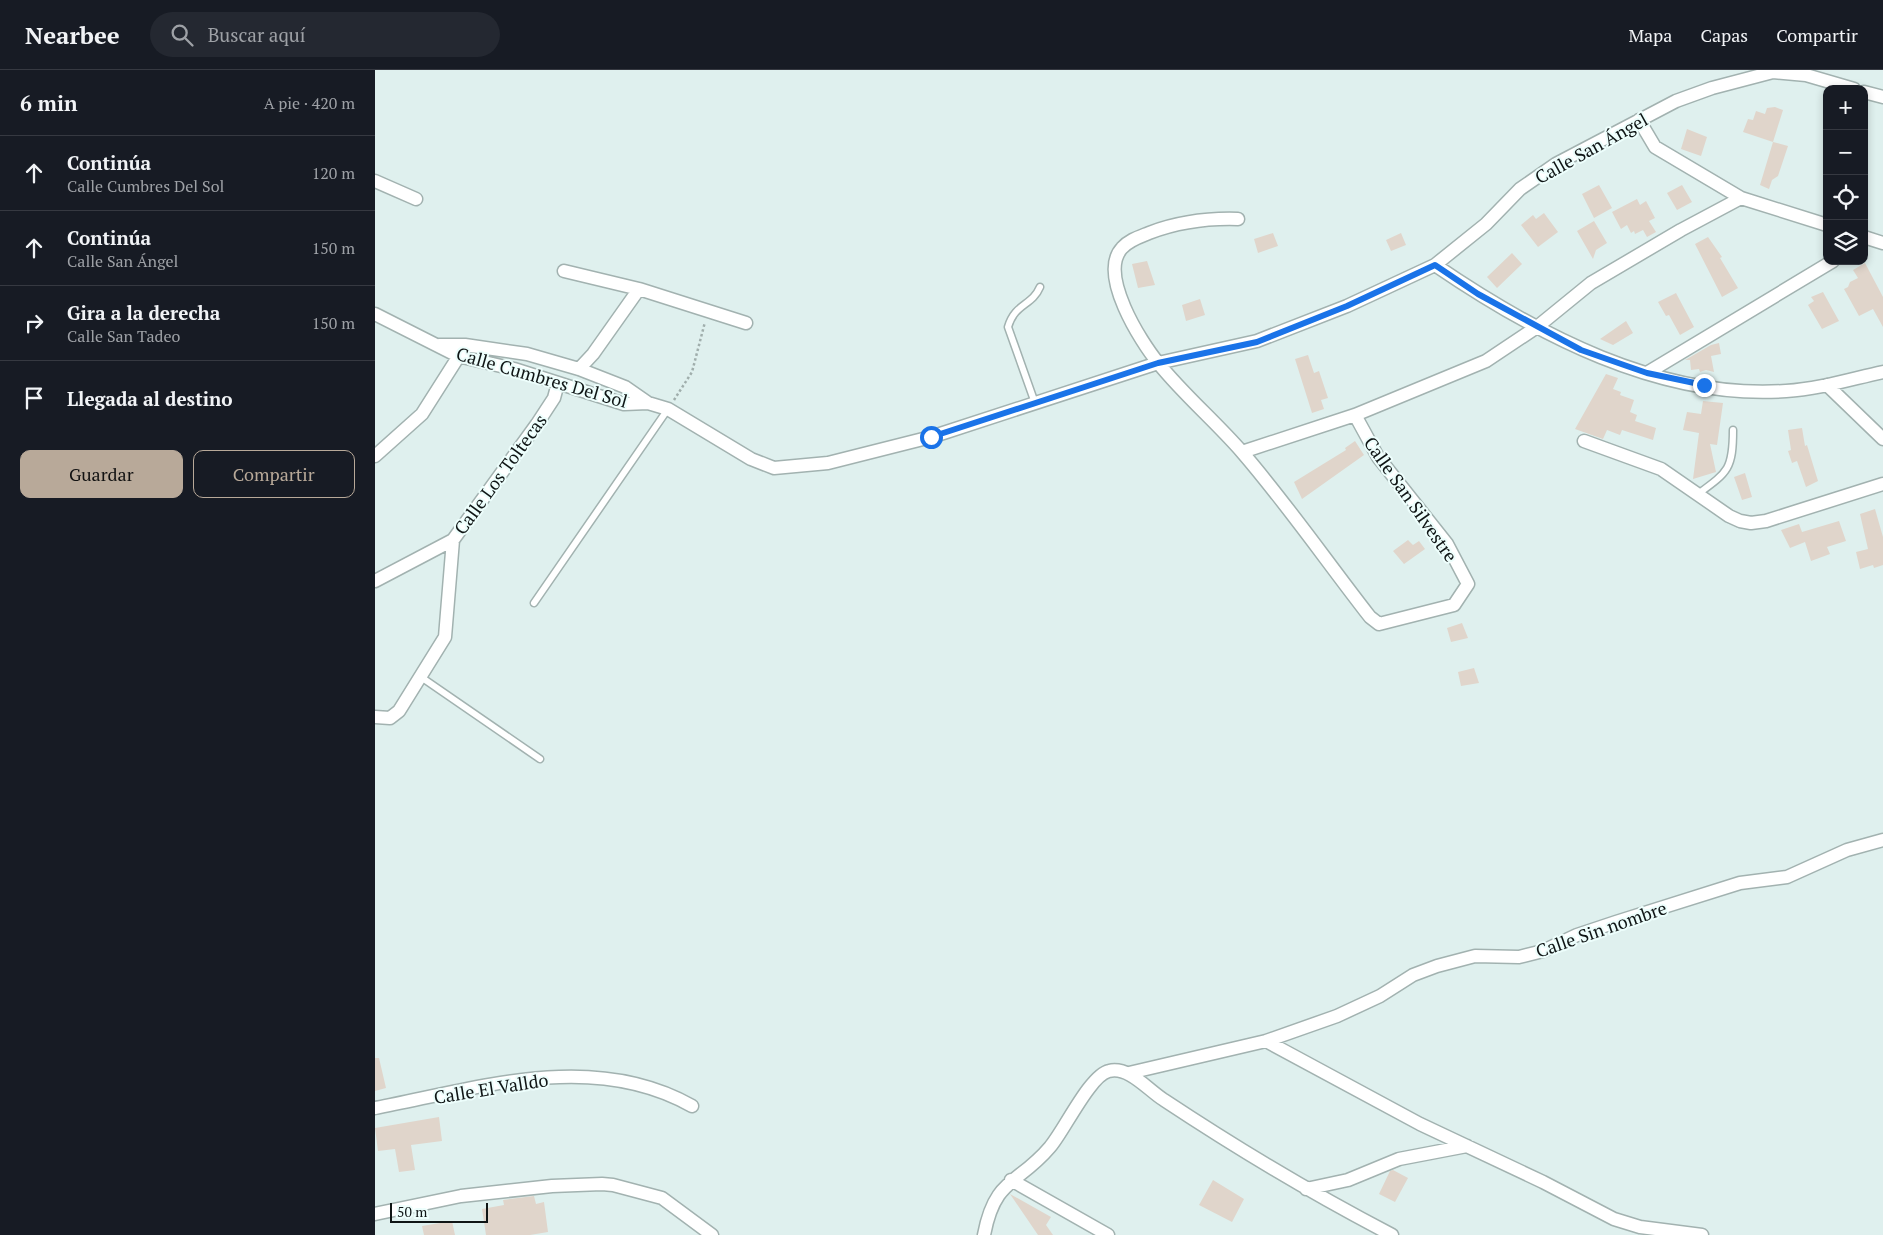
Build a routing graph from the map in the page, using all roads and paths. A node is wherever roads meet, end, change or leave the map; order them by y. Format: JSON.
{"nodes":[{"id":1,"x":1840,"y":85,"type":"edge"},
{"id":2,"x":1868,"y":93,"type":"edge"},
{"id":3,"x":1883,"y":97,"type":"edge"},
{"id":4,"x":1639,"y":120,"type":"junction"},
{"id":5,"x":375,"y":181,"type":"edge"},
{"id":6,"x":1741,"y":198,"type":"junction"},
{"id":7,"x":416,"y":199,"type":"dead end"},
{"id":8,"x":1237,"y":219,"type":"dead end"},
{"id":9,"x":1823,"y":224,"type":"edge"},
{"id":10,"x":1868,"y":239,"type":"edge"},
{"id":11,"x":1883,"y":243,"type":"edge"},
{"id":12,"x":1435,"y":265,"type":"junction"},
{"id":13,"x":1826,"y":265,"type":"edge"},
{"id":14,"x":563,"y":271,"type":"dead end"},
{"id":15,"x":1040,"y":287,"type":"dead end"},
{"id":16,"x":639,"y":290,"type":"junction"},
{"id":17,"x":708,"y":311,"type":"junction"},
{"id":18,"x":375,"y":314,"type":"edge"},
{"id":19,"x":746,"y":323,"type":"dead end"},
{"id":20,"x":1537,"y":327,"type":"junction"},
{"id":21,"x":461,"y":351,"type":"junction"},
{"id":22,"x":1158,"y":363,"type":"junction"},
{"id":23,"x":579,"y":369,"type":"junction"},
{"id":24,"x":1883,"y":372,"type":"edge"},
{"id":25,"x":1647,"y":373,"type":"junction"},
{"id":26,"x":558,"y":383,"type":"junction"},
{"id":27,"x":1827,"y":384,"type":"junction"},
{"id":28,"x":648,"y":403,"type":"junction"},
{"id":29,"x":1035,"y":403,"type":"junction"},
{"id":30,"x":668,"y":409,"type":"junction"},
{"id":31,"x":1355,"y":415,"type":"junction"},
{"id":32,"x":1733,"y":430,"type":"dead end"},
{"id":33,"x":1883,"y":439,"type":"edge"},
{"id":34,"x":1584,"y":442,"type":"dead end"},
{"id":35,"x":1242,"y":452,"type":"junction"},
{"id":36,"x":375,"y":456,"type":"edge"},
{"id":37,"x":1883,"y":484,"type":"edge"},
{"id":38,"x":1698,"y":494,"type":"junction"},
{"id":39,"x":453,"y":540,"type":"junction"},
{"id":40,"x":375,"y":581,"type":"edge"},
{"id":41,"x":534,"y":603,"type":"dead end"},
{"id":42,"x":421,"y":677,"type":"junction"},
{"id":43,"x":375,"y":717,"type":"edge"},
{"id":44,"x":540,"y":759,"type":"dead end"},
{"id":45,"x":1883,"y":840,"type":"edge"},
{"id":46,"x":1266,"y":1042,"type":"junction"},
{"id":47,"x":1129,"y":1073,"type":"junction"},
{"id":48,"x":692,"y":1106,"type":"dead end"},
{"id":49,"x":375,"y":1108,"type":"edge"},
{"id":50,"x":1467,"y":1146,"type":"junction"},
{"id":51,"x":1011,"y":1180,"type":"junction"},
{"id":52,"x":1306,"y":1189,"type":"junction"},
{"id":53,"x":375,"y":1214,"type":"edge"},
{"id":54,"x":712,"y":1235,"type":"edge"},
{"id":55,"x":984,"y":1235,"type":"edge"},
{"id":56,"x":1108,"y":1235,"type":"edge"},
{"id":57,"x":1392,"y":1235,"type":"edge"},
{"id":58,"x":1702,"y":1235,"type":"edge"}],
"edges":[{"from":1,"to":4,"type":"street","name":"Calle San Ángel"},
{"from":2,"to":3,"type":"street"},
{"from":4,"to":6,"type":"street"},
{"from":4,"to":12,"type":"street","name":"Calle San Ángel"},
{"from":5,"to":7,"type":"street"},
{"from":6,"to":9,"type":"street"},
{"from":6,"to":20,"type":"street"},
{"from":8,"to":22,"type":"street"},
{"from":10,"to":11,"type":"street"},
{"from":12,"to":20,"type":"street"},
{"from":12,"to":22,"type":"street","name":"Calle San Ángel"},
{"from":13,"to":25,"type":"street"},
{"from":14,"to":16,"type":"street"},
{"from":15,"to":29,"type":"lane"},
{"from":16,"to":17,"type":"street"},
{"from":16,"to":23,"type":"street"},
{"from":17,"to":19,"type":"street"},
{"from":17,"to":30,"type":"path"},
{"from":18,"to":21,"type":"street","name":"Calle Cumbres Del Sol"},
{"from":20,"to":25,"type":"street"},
{"from":20,"to":31,"type":"street"},
{"from":21,"to":23,"type":"street","name":"Calle Cumbres Del Sol"},
{"from":21,"to":26,"type":"street","name":"Calle Cumbres Del Sol"},
{"from":21,"to":36,"type":"street"},
{"from":22,"to":29,"type":"street","name":"Calle Cumbres Del Sol"},
{"from":22,"to":35,"type":"street"},
{"from":23,"to":28,"type":"street","name":"Calle Cumbres Del Sol"},
{"from":24,"to":27,"type":"street"},
{"from":25,"to":27,"type":"street"},
{"from":26,"to":28,"type":"street","name":"Calle Cumbres Del Sol"},
{"from":26,"to":39,"type":"street","name":"Calle Los Toltecas"},
{"from":27,"to":33,"type":"street"},
{"from":28,"to":30,"type":"street","name":"Calle Cumbres Del Sol"},
{"from":29,"to":30,"type":"street","name":"Calle Cumbres Del Sol"},
{"from":30,"to":41,"type":"lane"},
{"from":31,"to":35,"type":"street"},
{"from":31,"to":35,"type":"street","name":"Calle San Silvestre"},
{"from":32,"to":38,"type":"lane"},
{"from":34,"to":38,"type":"street"},
{"from":37,"to":38,"type":"street"},
{"from":39,"to":40,"type":"street","name":"Calle Los Toltecas"},
{"from":39,"to":42,"type":"street"},
{"from":42,"to":43,"type":"street"},
{"from":42,"to":44,"type":"lane"},
{"from":45,"to":46,"type":"street","name":"Calle Sin nombre"},
{"from":46,"to":47,"type":"street","name":"Calle Sin nombre"},
{"from":46,"to":50,"type":"street"},
{"from":47,"to":51,"type":"street","name":"Calle Sin nombre"},
{"from":47,"to":52,"type":"street"},
{"from":48,"to":49,"type":"street","name":"Calle El Valldo"},
{"from":50,"to":52,"type":"street"},
{"from":50,"to":58,"type":"street"},
{"from":51,"to":55,"type":"street","name":"Calle Sin nombre"},
{"from":51,"to":56,"type":"street"},
{"from":52,"to":57,"type":"street"},
{"from":53,"to":54,"type":"street"}]}
